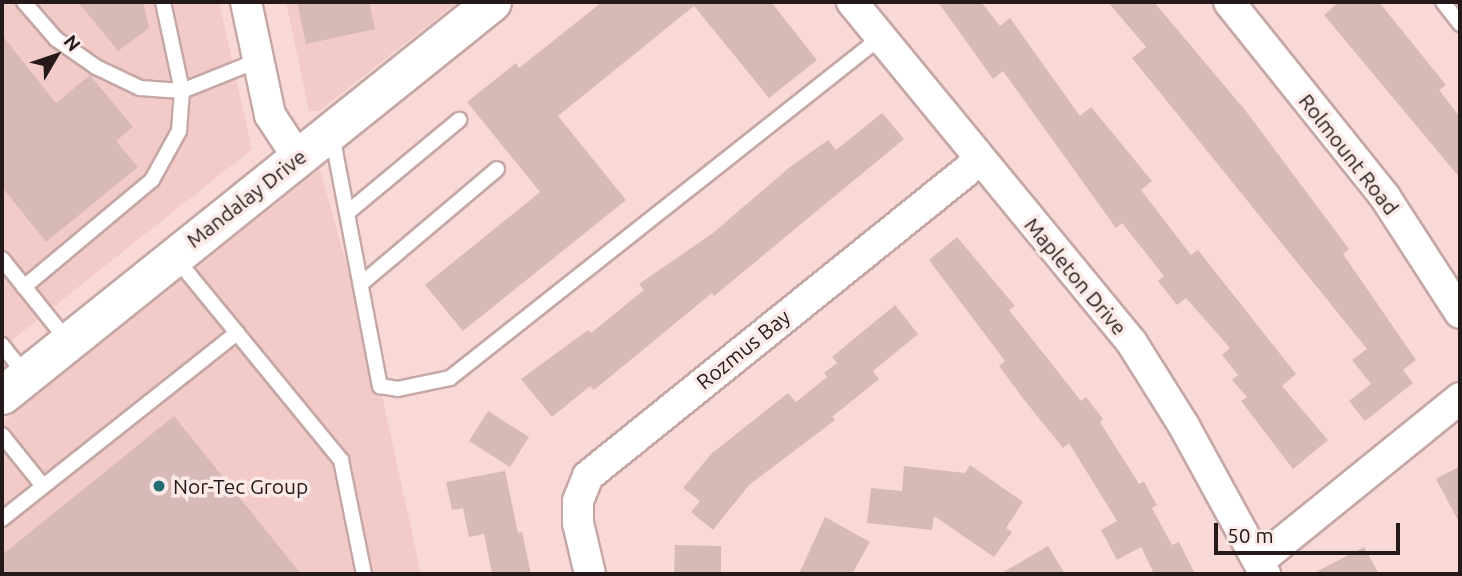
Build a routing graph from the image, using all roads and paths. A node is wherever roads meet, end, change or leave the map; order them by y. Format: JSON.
{"nodes":[{"id":1,"x":24,"y":2,"type":"edge"},
{"id":2,"x":163,"y":2,"type":"edge"},
{"id":3,"x":246,"y":2,"type":"edge"},
{"id":4,"x":492,"y":2,"type":"edge"},
{"id":5,"x":852,"y":2,"type":"edge"},
{"id":6,"x":1229,"y":2,"type":"edge"},
{"id":7,"x":1443,"y":2,"type":"edge"},
{"id":8,"x":1460,"y":24,"type":"edge"},
{"id":9,"x":881,"y":37,"type":"junction"},
{"id":10,"x":259,"y":60,"type":"junction"},
{"id":11,"x":182,"y":91,"type":"junction"},
{"id":12,"x":459,"y":120,"type":"dead end"},
{"id":13,"x":331,"y":130,"type":"junction"},
{"id":14,"x":297,"y":156,"type":"junction"},
{"id":15,"x":980,"y":160,"type":"junction"},
{"id":16,"x":497,"y":169,"type":"dead end"},
{"id":17,"x":347,"y":213,"type":"junction"},
{"id":18,"x":174,"y":255,"type":"junction"},
{"id":19,"x":2,"y":259,"type":"edge"},
{"id":20,"x":361,"y":284,"type":"junction"},
{"id":21,"x":24,"y":287,"type":"junction"},
{"id":22,"x":1460,"y":313,"type":"edge"},
{"id":23,"x":237,"y":333,"type":"junction"},
{"id":24,"x":68,"y":341,"type":"junction"},
{"id":25,"x":2,"y":345,"type":"edge"},
{"id":26,"x":14,"y":385,"type":"edge"},
{"id":27,"x":1460,"y":398,"type":"edge"},
{"id":28,"x":2,"y":436,"type":"edge"},
{"id":29,"x":43,"y":486,"type":"junction"},
{"id":30,"x":2,"y":519,"type":"edge"},
{"id":31,"x":1262,"y":568,"type":"edge"},
{"id":32,"x":364,"y":574,"type":"edge"},
{"id":33,"x":590,"y":574,"type":"edge"}],
"edges":[{"from":1,"to":11,"type":"lane"},
{"from":2,"to":11,"type":"lane"},
{"from":3,"to":10,"type":"street"},
{"from":4,"to":13,"type":"street","name":"Mandalay Drive"},
{"from":5,"to":9,"type":"street","name":"Mapleton Drive"},
{"from":6,"to":22,"type":"street","name":"Rolmount Road"},
{"from":7,"to":8,"type":"lane"},
{"from":9,"to":15,"type":"street","name":"Mapleton Drive"},
{"from":9,"to":20,"type":"lane"},
{"from":10,"to":11,"type":"lane"},
{"from":10,"to":14,"type":"street"},
{"from":11,"to":21,"type":"lane"},
{"from":12,"to":17,"type":"lane"},
{"from":13,"to":14,"type":"street","name":"Mandalay Drive"},
{"from":13,"to":17,"type":"lane"},
{"from":14,"to":18,"type":"street","name":"Mandalay Drive"},
{"from":15,"to":31,"type":"street","name":"Mapleton Drive"},
{"from":15,"to":33,"type":"street","name":"Rozmus Bay"},
{"from":16,"to":20,"type":"lane"},
{"from":17,"to":20,"type":"lane"},
{"from":18,"to":23,"type":"lane"},
{"from":18,"to":24,"type":"street","name":"Mandalay Drive"},
{"from":19,"to":21,"type":"lane"},
{"from":21,"to":24,"type":"lane"},
{"from":23,"to":29,"type":"lane"},
{"from":23,"to":32,"type":"lane"},
{"from":24,"to":26,"type":"street","name":"Mandalay Drive"},
{"from":25,"to":26,"type":"lane"},
{"from":27,"to":31,"type":"street"},
{"from":28,"to":29,"type":"lane"},
{"from":29,"to":30,"type":"lane"}]}
